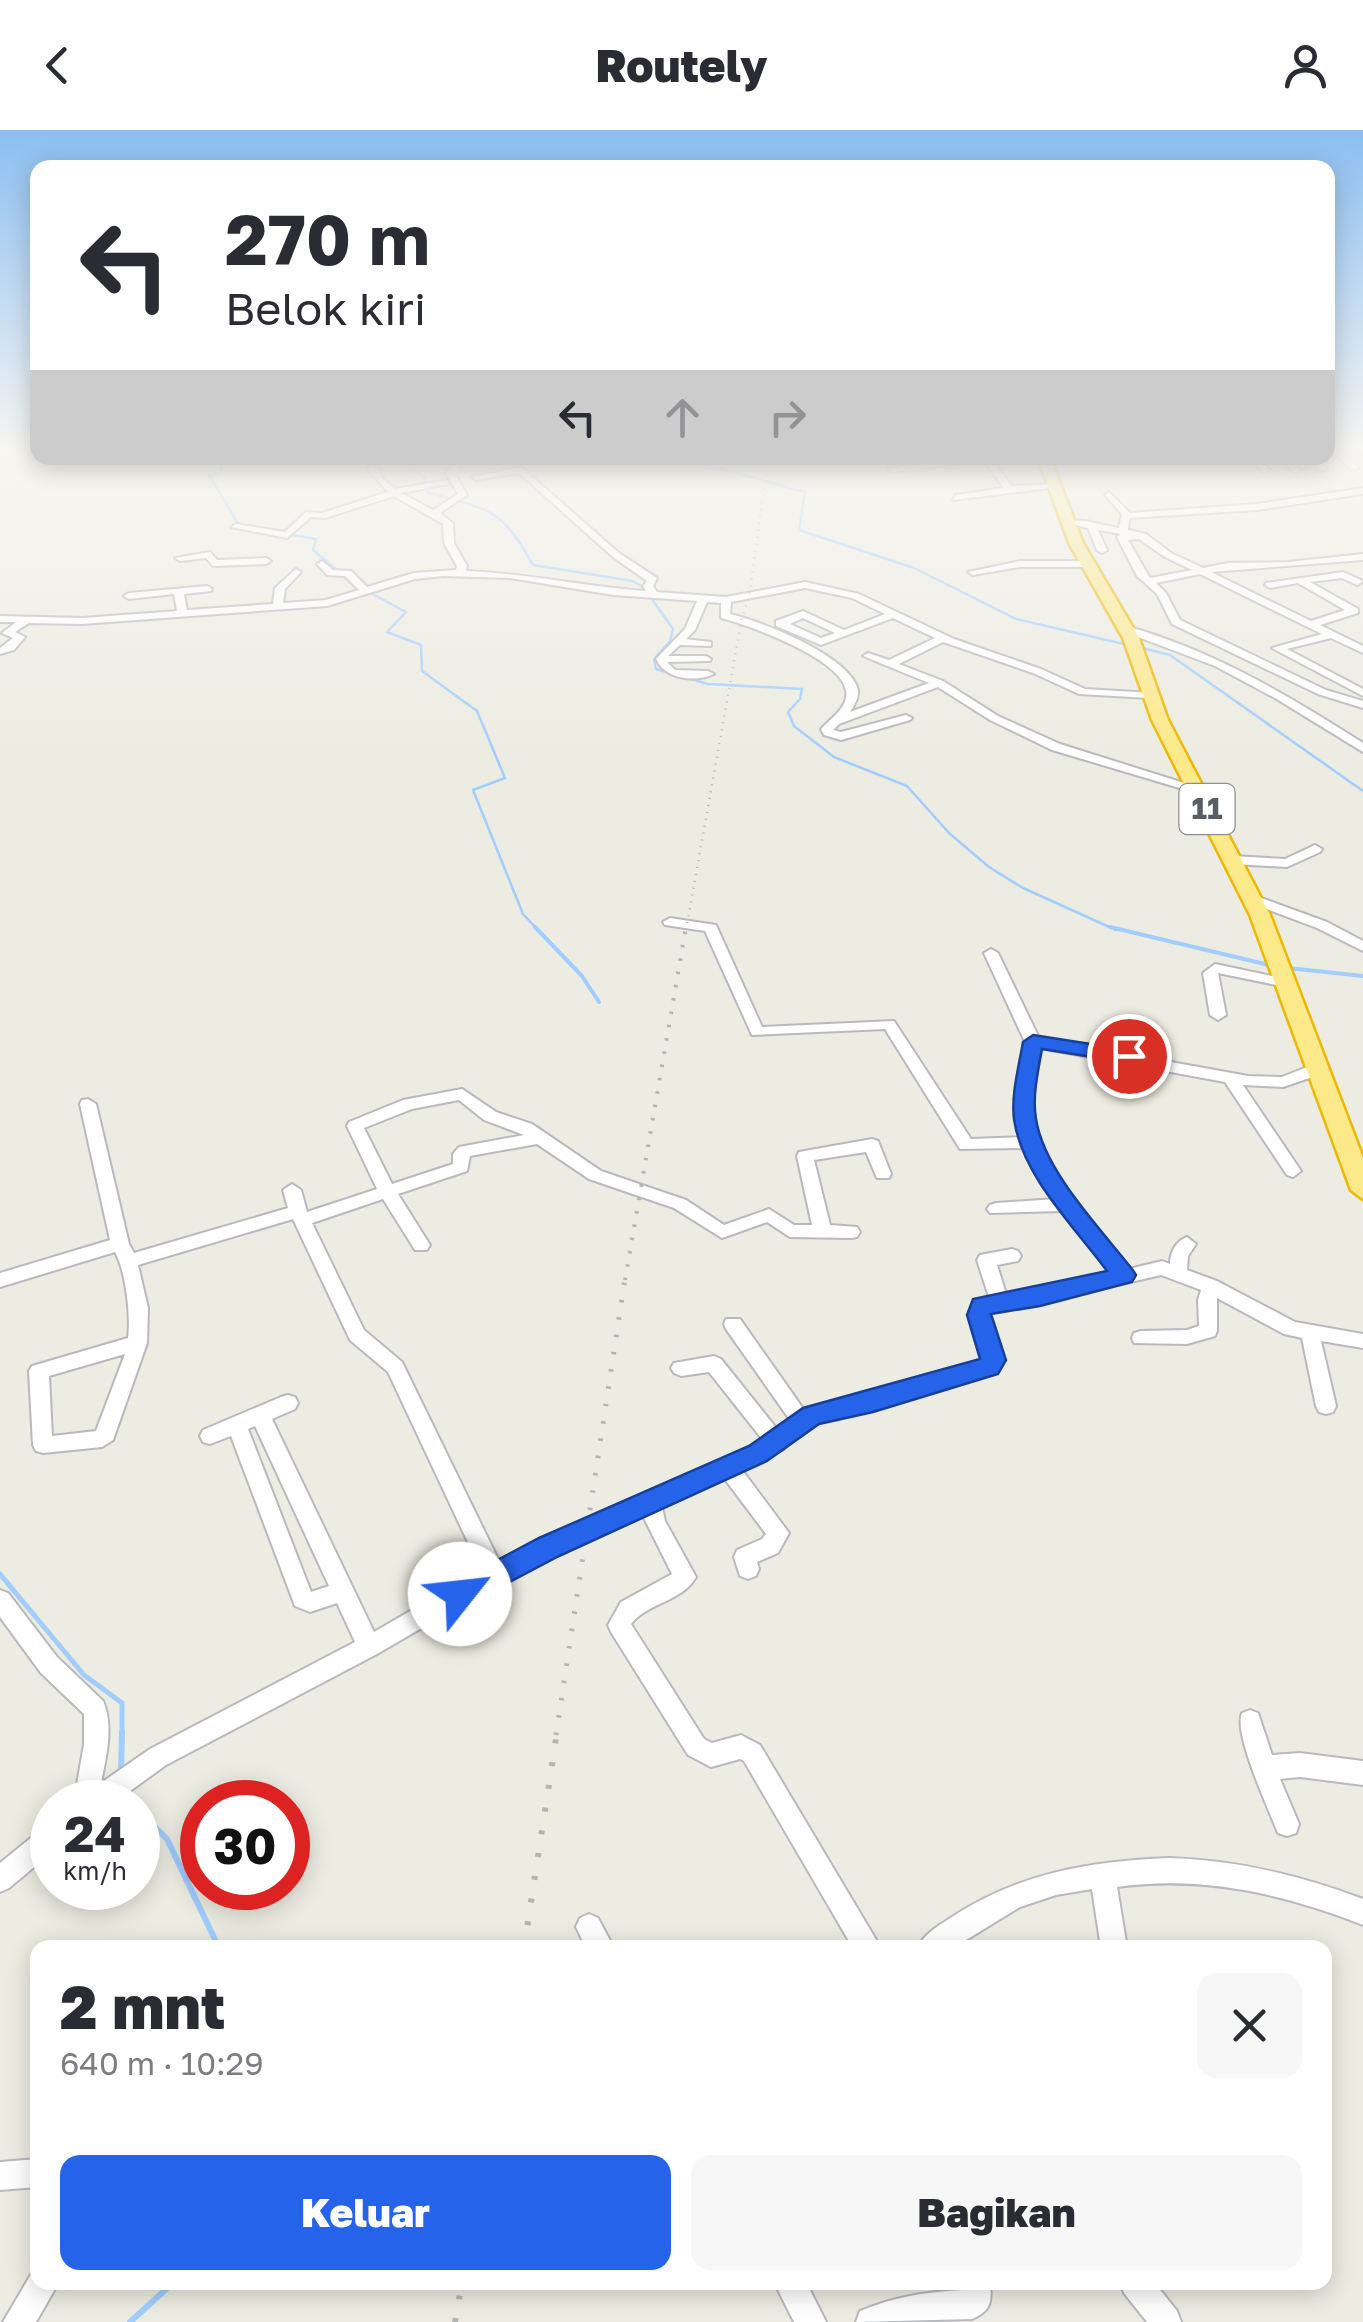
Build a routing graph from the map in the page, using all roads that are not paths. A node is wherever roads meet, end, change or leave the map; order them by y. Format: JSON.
{"nodes":[{"id":1,"x":454,"y":550,"type":"edge"},
{"id":2,"x":611,"y":550,"type":"edge"},
{"id":3,"x":1081,"y":550,"type":"edge"},
{"id":4,"x":1129,"y":550,"type":"edge"},
{"id":5,"x":1160,"y":550,"type":"edge"},
{"id":6,"x":1363,"y":556,"type":"edge"},
{"id":7,"x":180,"y":558,"type":"dead end"},
{"id":8,"x":266,"y":561,"type":"dead end"},
{"id":9,"x":214,"y":563,"type":"junction"},
{"id":10,"x":322,"y":564,"type":"dead end"},
{"id":11,"x":1087,"y":564,"type":"junction"},
{"id":12,"x":296,"y":572,"type":"dead end"},
{"id":13,"x":460,"y":572,"type":"junction"},
{"id":14,"x":974,"y":572,"type":"dead end"},
{"id":15,"x":1201,"y":572,"type":"junction"},
{"id":16,"x":1300,"y":580,"type":"junction"},
{"id":17,"x":1147,"y":582,"type":"junction"},
{"id":18,"x":1357,"y":582,"type":"dead end"},
{"id":19,"x":1270,"y":585,"type":"dead end"},
{"id":20,"x":207,"y":589,"type":"junction"},
{"id":21,"x":178,"y":592,"type":"junction"},
{"id":22,"x":367,"y":592,"type":"junction"},
{"id":23,"x":770,"y":592,"type":"junction"},
{"id":24,"x":653,"y":594,"type":"junction"},
{"id":25,"x":129,"y":596,"type":"dead end"},
{"id":26,"x":703,"y":598,"type":"junction"},
{"id":27,"x":726,"y":600,"type":"junction"},
{"id":28,"x":278,"y":607,"type":"junction"},
{"id":29,"x":202,"y":613,"type":"junction"},
{"id":30,"x":182,"y":614,"type":"junction"},
{"id":31,"x":804,"y":614,"type":"junction"},
{"id":32,"x":895,"y":614,"type":"junction"},
{"id":33,"x":768,"y":618,"type":"dead end"},
{"id":34,"x":0,"y":619,"type":"edge"},
{"id":35,"x":25,"y":620,"type":"junction"},
{"id":36,"x":780,"y":624,"type":"junction"},
{"id":37,"x":1308,"y":625,"type":"junction"},
{"id":38,"x":844,"y":634,"type":"junction"},
{"id":39,"x":1331,"y":635,"type":"junction"},
{"id":40,"x":943,"y":638,"type":"junction"},
{"id":41,"x":1131,"y":640,"type":"junction"},
{"id":42,"x":680,"y":642,"type":"junction"},
{"id":43,"x":821,"y":642,"type":"junction"},
{"id":44,"x":707,"y":644,"type":"dead end"},
{"id":45,"x":1277,"y":648,"type":"junction"},
{"id":46,"x":803,"y":650,"type":"junction"},
{"id":47,"x":1363,"y":650,"type":"edge"},
{"id":48,"x":0,"y":651,"type":"edge"},
{"id":49,"x":868,"y":656,"type":"dead end"},
{"id":50,"x":1248,"y":656,"type":"junction"},
{"id":51,"x":662,"y":658,"type":"junction"},
{"id":52,"x":706,"y":659,"type":"dead end"},
{"id":53,"x":892,"y":663,"type":"junction"},
{"id":54,"x":708,"y":674,"type":"dead end"},
{"id":55,"x":939,"y":684,"type":"junction"},
{"id":56,"x":1363,"y":693,"type":"edge"},
{"id":57,"x":1149,"y":695,"type":"junction"},
{"id":58,"x":1363,"y":705,"type":"edge"},
{"id":59,"x":906,"y":718,"type":"dead end"},
{"id":60,"x":836,"y":721,"type":"junction"},
{"id":61,"x":1363,"y":748,"type":"edge"},
{"id":62,"x":1197,"y":789,"type":"junction"},
{"id":63,"x":1315,"y":849,"type":"dead end"},
{"id":64,"x":1233,"y":860,"type":"junction"},
{"id":65,"x":1253,"y":899,"type":"junction"},
{"id":66,"x":670,"y":922,"type":"dead end"},
{"id":67,"x":1363,"y":947,"type":"edge"},
{"id":68,"x":991,"y":953,"type":"dead end"},
{"id":69,"x":1283,"y":975,"type":"junction"},
{"id":70,"x":1218,"y":1014,"type":"dead end"},
{"id":71,"x":1033,"y":1042,"type":"junction"},
{"id":72,"x":1318,"y":1068,"type":"junction"},
{"id":73,"x":1231,"y":1078,"type":"junction"},
{"id":74,"x":88,"y":1104,"type":"dead end"},
{"id":75,"x":538,"y":1138,"type":"junction"},
{"id":76,"x":1031,"y":1142,"type":"junction"},
{"id":77,"x":1292,"y":1171,"type":"dead end"},
{"id":78,"x":884,"y":1174,"type":"dead end"},
{"id":79,"x":292,"y":1190,"type":"dead end"},
{"id":80,"x":386,"y":1190,"type":"junction"},
{"id":81,"x":1363,"y":1190,"type":"edge"},
{"id":82,"x":1067,"y":1204,"type":"junction"},
{"id":83,"x":996,"y":1209,"type":"dead end"},
{"id":84,"x":300,"y":1216,"type":"junction"},
{"id":85,"x":822,"y":1230,"type":"junction"},
{"id":86,"x":852,"y":1232,"type":"dead end"},
{"id":87,"x":1187,"y":1244,"type":"dead end"},
{"id":88,"x":422,"y":1245,"type":"dead end"},
{"id":89,"x":125,"y":1252,"type":"junction"},
{"id":90,"x":1012,"y":1256,"type":"dead end"},
{"id":91,"x":1178,"y":1272,"type":"junction"},
{"id":92,"x":1124,"y":1275,"type":"junction"},
{"id":93,"x":0,"y":1280,"type":"edge"},
{"id":94,"x":1211,"y":1286,"type":"junction"},
{"id":95,"x":1000,"y":1303,"type":"junction"},
{"id":96,"x":733,"y":1324,"type":"dead end"},
{"id":97,"x":1310,"y":1333,"type":"junction"},
{"id":98,"x":1141,"y":1338,"type":"dead end"},
{"id":99,"x":1363,"y":1341,"type":"edge"},
{"id":100,"x":138,"y":1343,"type":"junction"},
{"id":101,"x":681,"y":1368,"type":"dead end"},
{"id":102,"x":288,"y":1403,"type":"dead end"},
{"id":103,"x":1326,"y":1406,"type":"dead end"},
{"id":104,"x":260,"y":1415,"type":"junction"},
{"id":105,"x":802,"y":1422,"type":"junction"},
{"id":106,"x":237,"y":1425,"type":"junction"},
{"id":107,"x":210,"y":1436,"type":"dead end"},
{"id":108,"x":777,"y":1442,"type":"junction"},
{"id":109,"x":727,"y":1466,"type":"junction"},
{"id":110,"x":650,"y":1501,"type":"junction"},
{"id":111,"x":748,"y":1569,"type":"dead end"},
{"id":112,"x":494,"y":1574,"type":"junction"},
{"id":113,"x":343,"y":1591,"type":"junction"},
{"id":114,"x":0,"y":1600,"type":"edge"},
{"id":115,"x":369,"y":1647,"type":"junction"},
{"id":116,"x":1250,"y":1721,"type":"dead end"},
{"id":117,"x":1264,"y":1768,"type":"junction"},
{"id":118,"x":1363,"y":1773,"type":"edge"},
{"id":119,"x":90,"y":1780,"type":"edge"},
{"id":120,"x":128,"y":1780,"type":"edge"},
{"id":121,"x":1288,"y":1824,"type":"dead end"},
{"id":122,"x":30,"y":1855,"type":"edge"},
{"id":123,"x":1103,"y":1876,"type":"junction"},
{"id":124,"x":0,"y":1879,"type":"edge"},
{"id":125,"x":1363,"y":1912,"type":"edge"},
{"id":126,"x":863,"y":1940,"type":"edge"},
{"id":127,"x":942,"y":1940,"type":"edge"},
{"id":128,"x":1113,"y":1940,"type":"edge"},
{"id":129,"x":30,"y":2174,"type":"edge"},
{"id":130,"x":0,"y":2176,"type":"edge"},
{"id":131,"x":39,"y":2290,"type":"edge"},
{"id":132,"x":793,"y":2290,"type":"edge"},
{"id":133,"x":977,"y":2290,"type":"edge"},
{"id":134,"x":1141,"y":2290,"type":"edge"},
{"id":135,"x":18,"y":2322,"type":"edge"},
{"id":136,"x":812,"y":2322,"type":"edge"},
{"id":137,"x":871,"y":2322,"type":"edge"},
{"id":138,"x":1166,"y":2322,"type":"edge"}],
"edges":[{"from":1,"to":13,"type":"street"},
{"from":2,"to":24,"type":"street"},
{"from":3,"to":11,"type":"highway","number":"11"},
{"from":4,"to":17,"type":"street"},
{"from":5,"to":15,"type":"street"},
{"from":6,"to":15,"type":"street"},
{"from":7,"to":9,"type":"street"},
{"from":8,"to":9,"type":"street"},
{"from":9,"to":20,"type":"street"},
{"from":10,"to":22,"type":"street"},
{"from":11,"to":14,"type":"street"},
{"from":11,"to":41,"type":"highway","number":"11"},
{"from":12,"to":28,"type":"street"},
{"from":13,"to":22,"type":"street"},
{"from":13,"to":24,"type":"street"},
{"from":15,"to":17,"type":"street"},
{"from":15,"to":37,"type":"street"},
{"from":16,"to":18,"type":"street"},
{"from":16,"to":19,"type":"street"},
{"from":16,"to":37,"type":"street"},
{"from":17,"to":50,"type":"street"},
{"from":20,"to":21,"type":"street"},
{"from":20,"to":29,"type":"street"},
{"from":21,"to":25,"type":"street"},
{"from":21,"to":30,"type":"street"},
{"from":22,"to":28,"type":"street"},
{"from":23,"to":27,"type":"street"},
{"from":23,"to":31,"type":"street"},
{"from":23,"to":32,"type":"street"},
{"from":24,"to":26,"type":"street"},
{"from":26,"to":27,"type":"street"},
{"from":26,"to":42,"type":"street"},
{"from":27,"to":46,"type":"street"},
{"from":28,"to":29,"type":"street"},
{"from":29,"to":30,"type":"street"},
{"from":30,"to":35,"type":"street"},
{"from":31,"to":36,"type":"street"},
{"from":31,"to":38,"type":"street"},
{"from":32,"to":38,"type":"street"},
{"from":32,"to":40,"type":"street"},
{"from":33,"to":36,"type":"street"},
{"from":34,"to":35,"type":"street"},
{"from":35,"to":48,"type":"street"},
{"from":36,"to":43,"type":"street"},
{"from":37,"to":39,"type":"street"},
{"from":38,"to":43,"type":"street"},
{"from":39,"to":45,"type":"street"},
{"from":39,"to":47,"type":"street"},
{"from":40,"to":53,"type":"street"},
{"from":40,"to":57,"type":"street"},
{"from":41,"to":57,"type":"highway","number":"11"},
{"from":41,"to":61,"type":"street"},
{"from":42,"to":44,"type":"street"},
{"from":42,"to":51,"type":"street"},
{"from":43,"to":46,"type":"street"},
{"from":45,"to":50,"type":"street"},
{"from":45,"to":56,"type":"street"},
{"from":46,"to":60,"type":"street"},
{"from":49,"to":53,"type":"street"},
{"from":50,"to":58,"type":"street"},
{"from":51,"to":52,"type":"street"},
{"from":51,"to":54,"type":"street"},
{"from":53,"to":55,"type":"street"},
{"from":55,"to":60,"type":"street"},
{"from":55,"to":62,"type":"street"},
{"from":57,"to":62,"type":"highway","number":"11"},
{"from":59,"to":60,"type":"street"},
{"from":62,"to":64,"type":"highway","number":"11"},
{"from":63,"to":64,"type":"street"},
{"from":64,"to":65,"type":"highway","number":"11"},
{"from":65,"to":67,"type":"street"},
{"from":65,"to":69,"type":"highway","number":"11"},
{"from":66,"to":76,"type":"street"},
{"from":68,"to":71,"type":"street"},
{"from":69,"to":70,"type":"street"},
{"from":69,"to":72,"type":"highway","number":"11"},
{"from":71,"to":73,"type":"street"},
{"from":71,"to":76,"type":"street"},
{"from":72,"to":73,"type":"street"},
{"from":72,"to":81,"type":"highway","number":"11"},
{"from":73,"to":77,"type":"street"},
{"from":74,"to":89,"type":"street"},
{"from":75,"to":80,"type":"street"},
{"from":75,"to":80,"type":"street"},
{"from":75,"to":85,"type":"street"},
{"from":76,"to":82,"type":"street"},
{"from":78,"to":85,"type":"street"},
{"from":79,"to":84,"type":"street"},
{"from":80,"to":84,"type":"street"},
{"from":80,"to":88,"type":"street"},
{"from":82,"to":83,"type":"street"},
{"from":82,"to":92,"type":"street"},
{"from":84,"to":89,"type":"street"},
{"from":84,"to":112,"type":"street"},
{"from":85,"to":86,"type":"street"},
{"from":87,"to":91,"type":"street"},
{"from":89,"to":93,"type":"street"},
{"from":89,"to":100,"type":"street"},
{"from":90,"to":95,"type":"street"},
{"from":91,"to":92,"type":"street"},
{"from":91,"to":94,"type":"street"},
{"from":92,"to":95,"type":"street"},
{"from":94,"to":97,"type":"street"},
{"from":94,"to":98,"type":"street"},
{"from":95,"to":105,"type":"street"},
{"from":96,"to":105,"type":"street"},
{"from":97,"to":99,"type":"street"},
{"from":97,"to":103,"type":"street"},
{"from":100,"to":100,"type":"street"},
{"from":101,"to":108,"type":"street"},
{"from":102,"to":104,"type":"street"},
{"from":104,"to":106,"type":"street"},
{"from":104,"to":113,"type":"street"},
{"from":105,"to":108,"type":"street"},
{"from":106,"to":107,"type":"street"},
{"from":106,"to":113,"type":"street"},
{"from":108,"to":109,"type":"street"},
{"from":109,"to":110,"type":"street"},
{"from":109,"to":111,"type":"street"},
{"from":110,"to":112,"type":"street"},
{"from":110,"to":126,"type":"street"},
{"from":112,"to":115,"type":"street"},
{"from":113,"to":115,"type":"street"},
{"from":114,"to":119,"type":"street"},
{"from":115,"to":120,"type":"street"},
{"from":116,"to":117,"type":"street"},
{"from":117,"to":118,"type":"street"},
{"from":117,"to":121,"type":"street"},
{"from":122,"to":124,"type":"street"},
{"from":123,"to":125,"type":"street"},
{"from":123,"to":127,"type":"street"},
{"from":123,"to":128,"type":"street"},
{"from":129,"to":130,"type":"street"},
{"from":131,"to":135,"type":"street"},
{"from":132,"to":136,"type":"street"},
{"from":133,"to":137,"type":"street"},
{"from":134,"to":138,"type":"street"}]}
